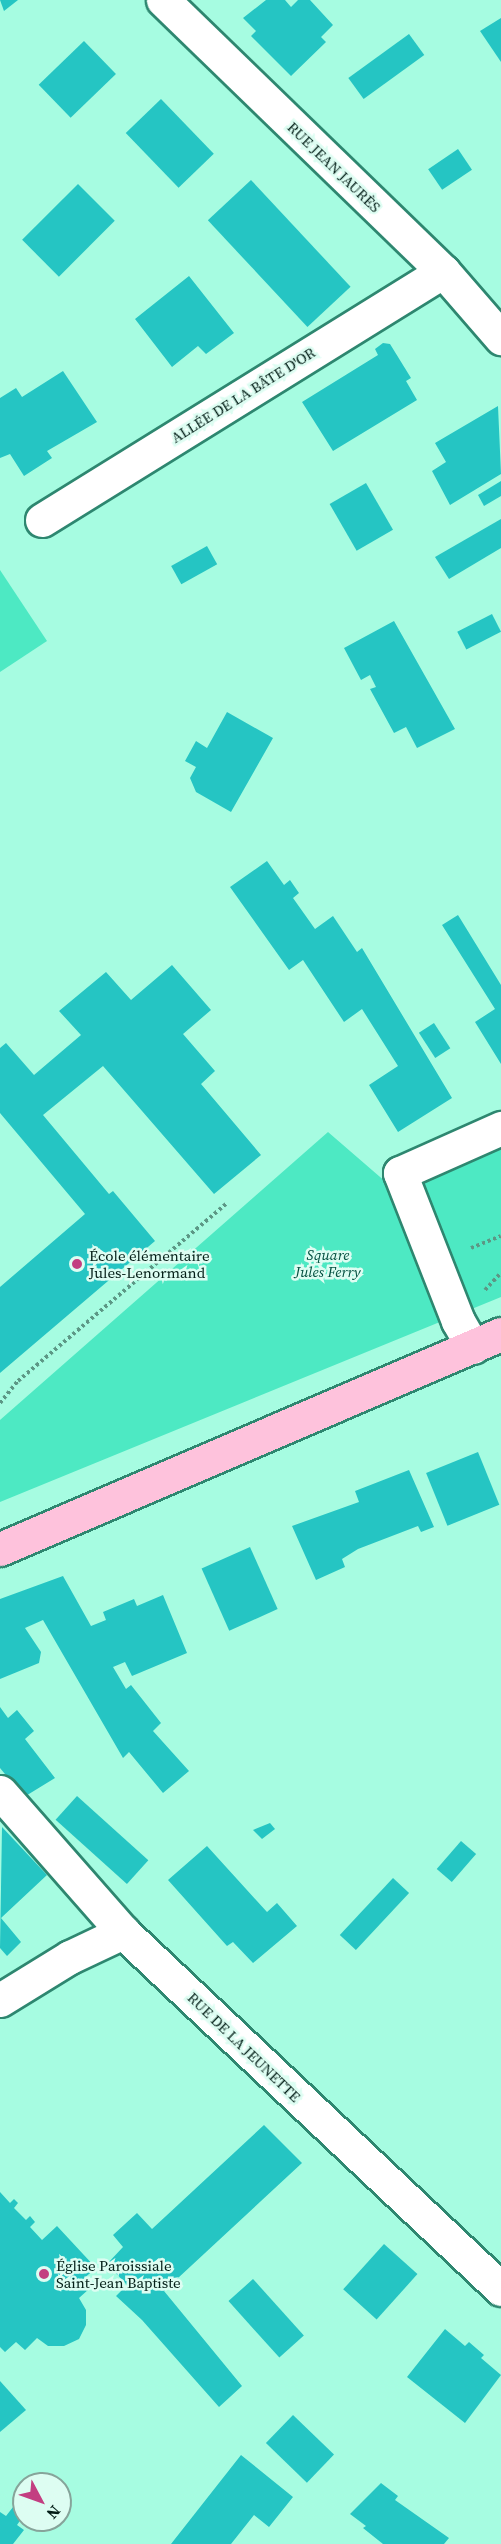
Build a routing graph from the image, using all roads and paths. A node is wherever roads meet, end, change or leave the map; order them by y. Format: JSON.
{"nodes":[{"id":1,"x":163,"y":0,"type":"edge"},
{"id":2,"x":443,"y":271,"type":"junction"},
{"id":3,"x":501,"y":338,"type":"edge"},
{"id":4,"x":42,"y":520,"type":"dead end"},
{"id":5,"x":501,"y":1128,"type":"edge"},
{"id":6,"x":226,"y":1204,"type":"dead end"},
{"id":7,"x":487,"y":1340,"type":"edge"},
{"id":8,"x":0,"y":1403,"type":"edge"},
{"id":9,"x":0,"y":1549,"type":"edge"},
{"id":10,"x":0,"y":1792,"type":"edge"},
{"id":11,"x":123,"y":1932,"type":"junction"},
{"id":12,"x":0,"y":2000,"type":"edge"},
{"id":13,"x":501,"y":2289,"type":"edge"}],
"edges":[{"from":1,"to":2,"type":"street","name":"RUE JEAN JAURÈS"},
{"from":2,"to":3,"type":"street","name":"RUE JEAN JAURÈS"},
{"from":2,"to":4,"type":"street","name":"ALLÉE DE LA BÂTE D'OR"},
{"from":5,"to":7,"type":"street"},
{"from":6,"to":8,"type":"path"},
{"from":7,"to":9,"type":"main road"},
{"from":10,"to":11,"type":"street","name":"RUE DE LA JEUNETTE"},
{"from":11,"to":12,"type":"street"},
{"from":11,"to":13,"type":"street","name":"RUE DE LA JEUNETTE"}]}
